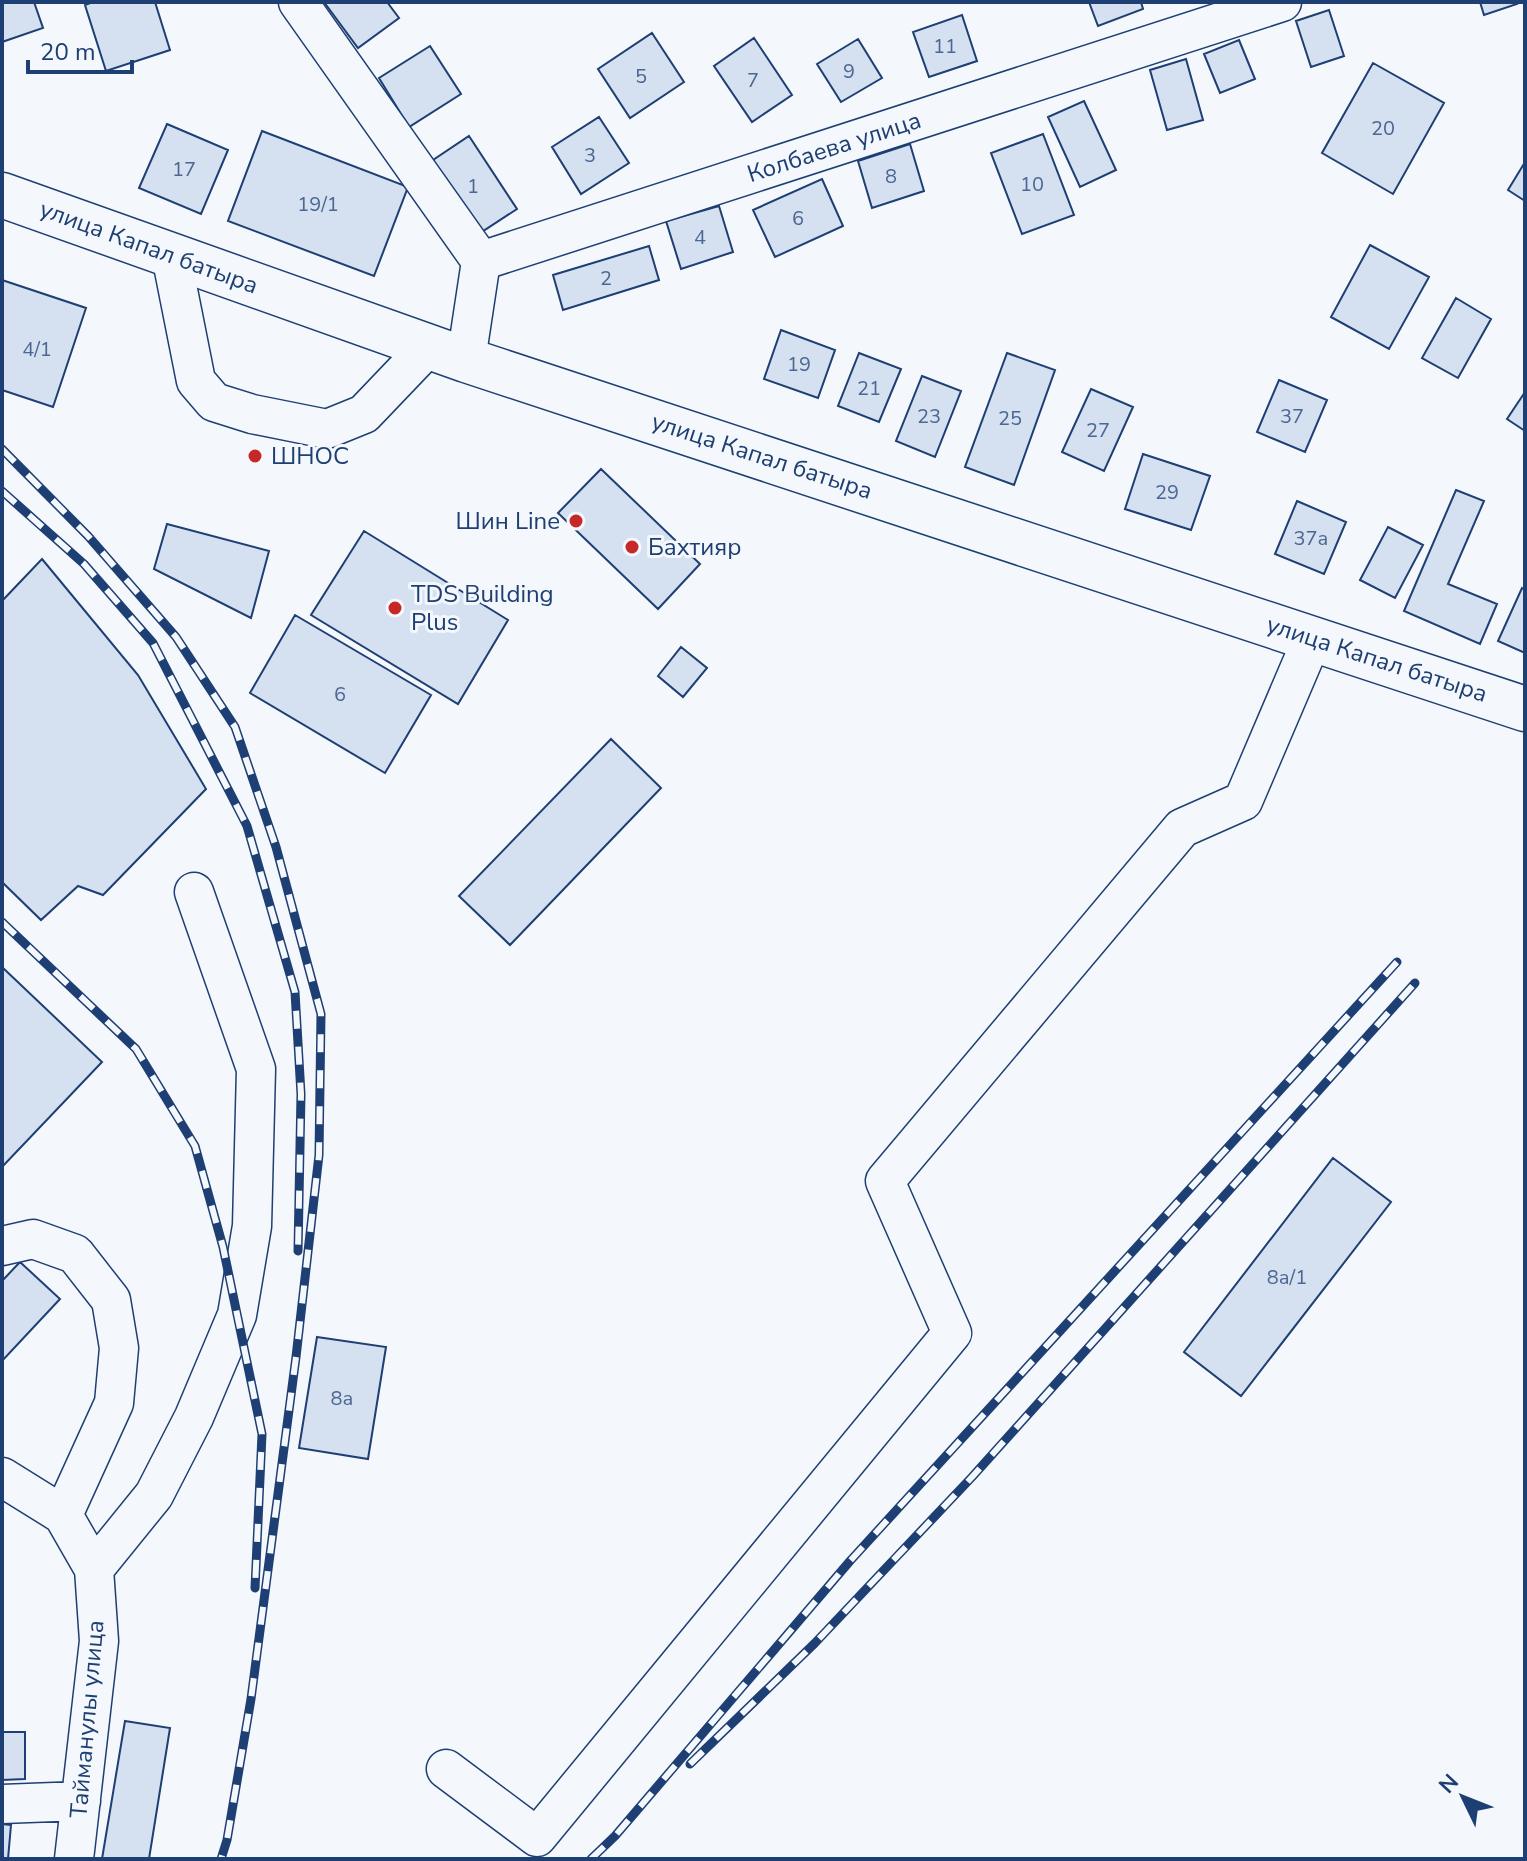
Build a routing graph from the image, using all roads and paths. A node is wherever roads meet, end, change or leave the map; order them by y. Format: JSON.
{"nodes":[{"id":1,"x":298,"y":2,"type":"edge"},
{"id":2,"x":1282,"y":2,"type":"edge"},
{"id":3,"x":2,"y":195,"type":"edge"},
{"id":4,"x":171,"y":255,"type":"junction"},
{"id":5,"x":481,"y":261,"type":"junction"},
{"id":6,"x":447,"y":354,"type":"junction"},
{"id":7,"x":1313,"y":637,"type":"junction"},
{"id":8,"x":1525,"y":709,"type":"edge"},
{"id":9,"x":194,"y":892,"type":"dead end"},
{"id":10,"x":2,"y":1246,"type":"edge"},
{"id":11,"x":2,"y":1477,"type":"edge"},
{"id":12,"x":63,"y":1515,"type":"junction"},
{"id":13,"x":94,"y":1569,"type":"junction"},
{"id":14,"x":446,"y":1769,"type":"dead end"},
{"id":15,"x":81,"y":1801,"type":"junction"},
{"id":16,"x":2,"y":1804,"type":"edge"},
{"id":17,"x":74,"y":1859,"type":"edge"}],
"edges":[{"from":1,"to":5,"type":"street"},
{"from":2,"to":5,"type":"street","name":"Колбаева улица"},
{"from":3,"to":4,"type":"main road","name":"улица Капал батыра"},
{"from":4,"to":6,"type":"main road","name":"улица Капал батыра"},
{"from":4,"to":6,"type":"street"},
{"from":5,"to":6,"type":"street"},
{"from":6,"to":7,"type":"main road","name":"улица Капал батыра"},
{"from":7,"to":8,"type":"main road","name":"улица Капал батыра"},
{"from":7,"to":14,"type":"street"},
{"from":9,"to":13,"type":"street"},
{"from":10,"to":12,"type":"street"},
{"from":11,"to":12,"type":"street","name":"Тайманулы улица"},
{"from":12,"to":13,"type":"street","name":"Тайманулы улица"},
{"from":13,"to":15,"type":"street","name":"Тайманулы улица"},
{"from":15,"to":16,"type":"street"},
{"from":15,"to":17,"type":"street","name":"Тайманулы улица"}]}
